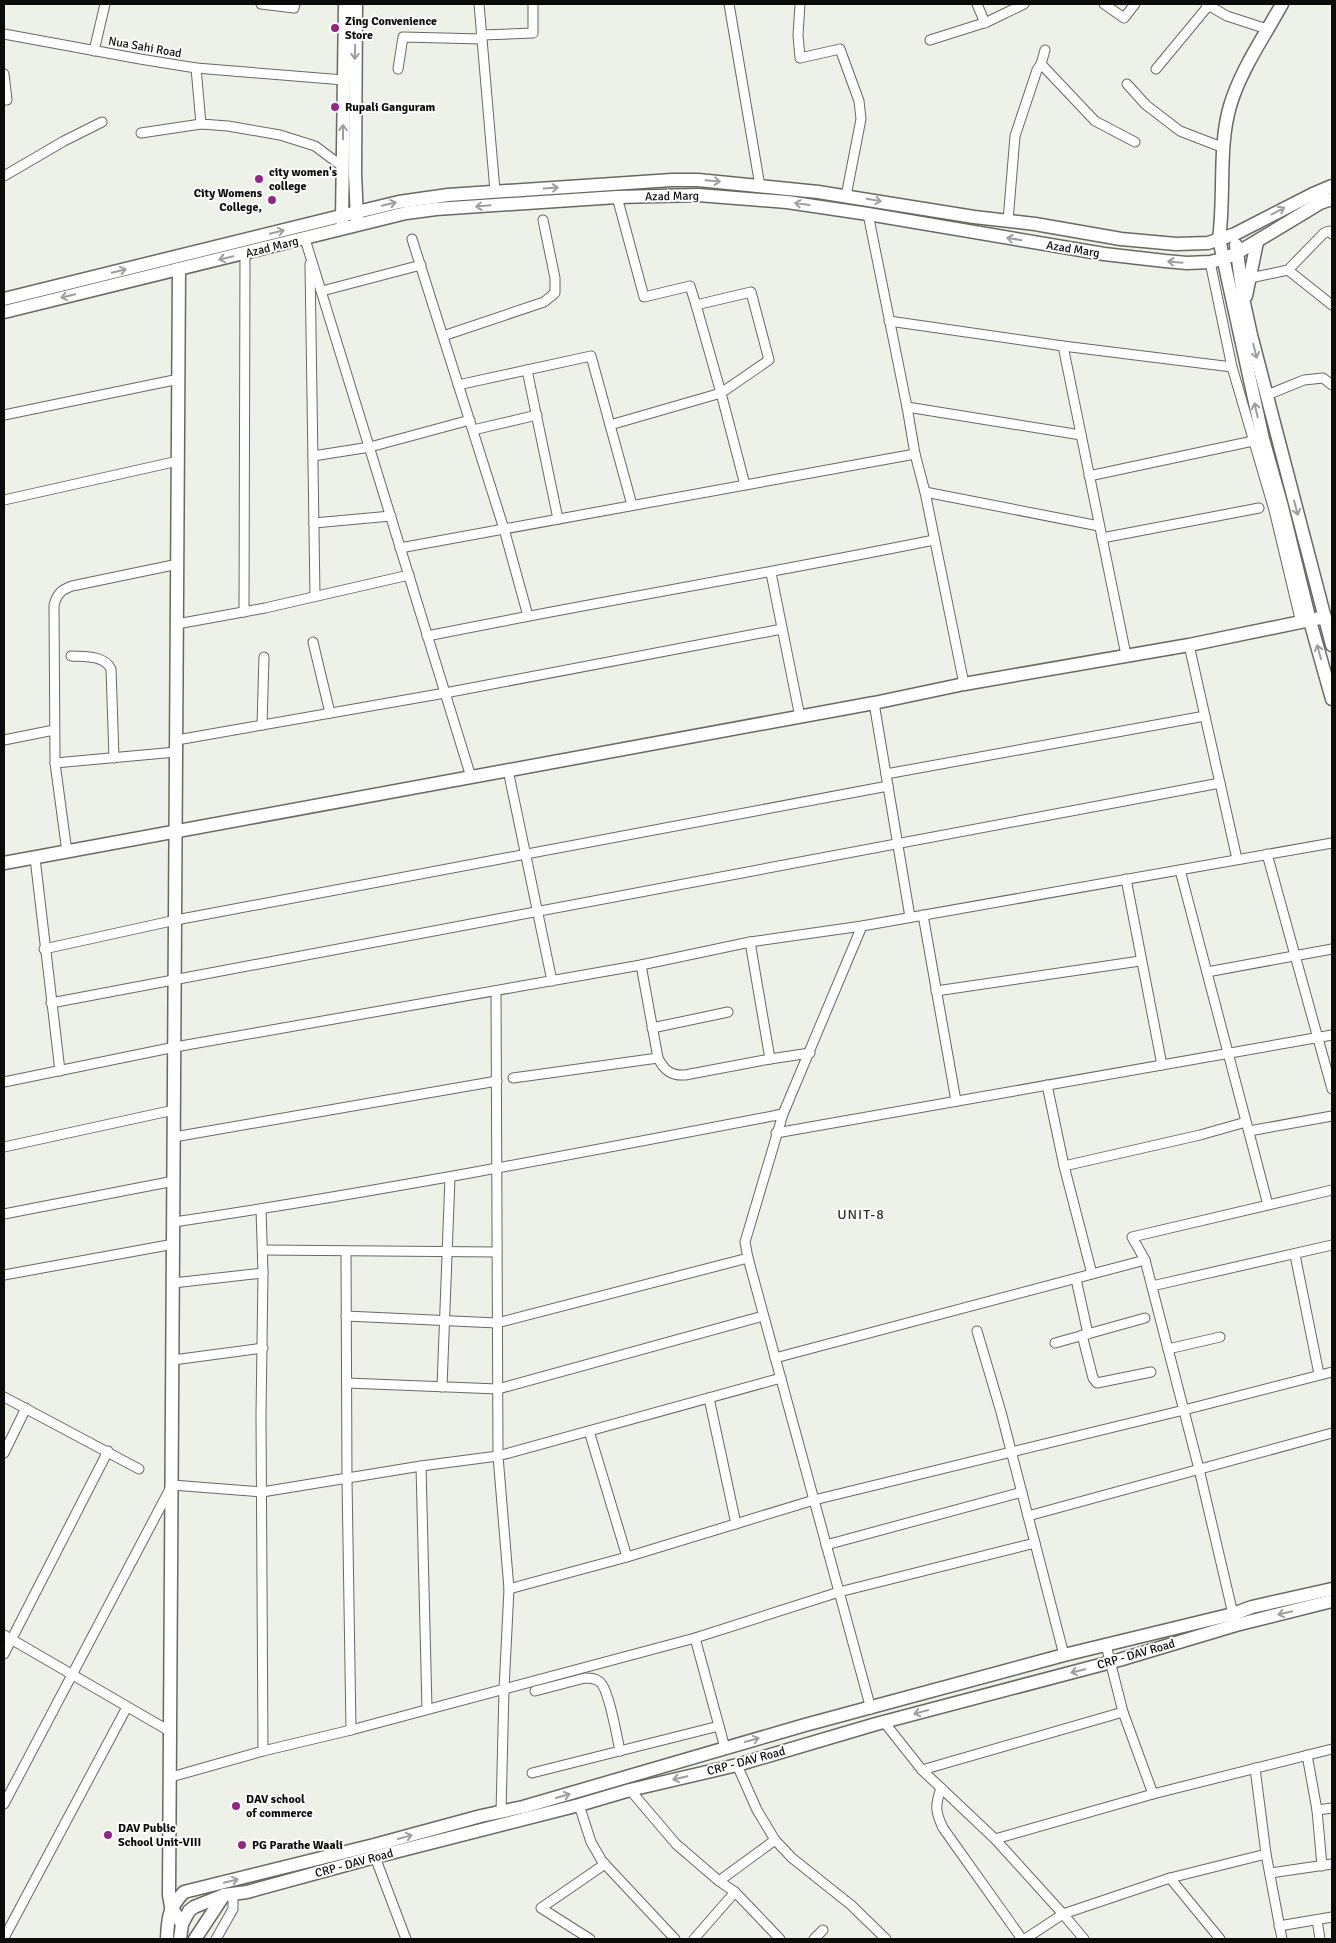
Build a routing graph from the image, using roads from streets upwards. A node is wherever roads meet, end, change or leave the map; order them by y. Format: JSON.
{"nodes":[{"id":1,"x":105,"y":4,"type":"edge"},
{"id":2,"x":261,"y":4,"type":"edge"},
{"id":3,"x":295,"y":4,"type":"edge"},
{"id":4,"x":345,"y":4,"type":"edge"},
{"id":5,"x":356,"y":4,"type":"edge"},
{"id":6,"x":479,"y":4,"type":"edge"},
{"id":7,"x":533,"y":4,"type":"edge"},
{"id":8,"x":729,"y":4,"type":"edge"},
{"id":9,"x":800,"y":4,"type":"edge"},
{"id":10,"x":977,"y":4,"type":"edge"},
{"id":11,"x":1024,"y":4,"type":"edge"},
{"id":12,"x":1104,"y":4,"type":"edge"},
{"id":13,"x":1135,"y":4,"type":"edge"},
{"id":14,"x":1208,"y":4,"type":"edge"},
{"id":15,"x":1282,"y":4,"type":"edge"},
{"id":16,"x":984,"y":23,"type":"junction"},
{"id":17,"x":1267,"y":29,"type":"junction"},
{"id":18,"x":4,"y":34,"type":"edge"},
{"id":19,"x":482,"y":37,"type":"junction"},
{"id":20,"x":930,"y":40,"type":"dead end"},
{"id":21,"x":94,"y":50,"type":"junction"},
{"id":22,"x":1045,"y":50,"type":"dead end"},
{"id":23,"x":1041,"y":64,"type":"junction"},
{"id":24,"x":196,"y":68,"type":"junction"},
{"id":25,"x":398,"y":69,"type":"dead end"},
{"id":26,"x":1156,"y":69,"type":"dead end"},
{"id":27,"x":4,"y":74,"type":"edge"},
{"id":28,"x":344,"y":80,"type":"junction"},
{"id":29,"x":1127,"y":84,"type":"dead end"},
{"id":30,"x":4,"y":100,"type":"edge"},
{"id":31,"x":102,"y":122,"type":"dead end"},
{"id":32,"x":202,"y":124,"type":"junction"},
{"id":33,"x":142,"y":133,"type":"dead end"},
{"id":34,"x":1135,"y":142,"type":"dead end"},
{"id":35,"x":1224,"y":148,"type":"junction"},
{"id":36,"x":343,"y":167,"type":"junction"},
{"id":37,"x":4,"y":176,"type":"edge"},
{"id":38,"x":760,"y":186,"type":"junction"},
{"id":39,"x":1332,"y":186,"type":"edge"},
{"id":40,"x":495,"y":191,"type":"junction"},
{"id":41,"x":846,"y":196,"type":"junction"},
{"id":42,"x":617,"y":197,"type":"junction"},
{"id":43,"x":1332,"y":199,"type":"edge"},
{"id":44,"x":868,"y":214,"type":"junction"},
{"id":45,"x":342,"y":215,"type":"junction"},
{"id":46,"x":1222,"y":217,"type":"junction"},
{"id":47,"x":357,"y":218,"type":"junction"},
{"id":48,"x":543,"y":220,"type":"dead end"},
{"id":49,"x":1008,"y":221,"type":"junction"},
{"id":50,"x":343,"y":229,"type":"junction"},
{"id":51,"x":1235,"y":234,"type":"junction"},
{"id":52,"x":1332,"y":234,"type":"edge"},
{"id":53,"x":305,"y":239,"type":"junction"},
{"id":54,"x":412,"y":239,"type":"dead end"},
{"id":55,"x":1219,"y":240,"type":"junction"},
{"id":56,"x":1257,"y":242,"type":"junction"},
{"id":57,"x":309,"y":251,"type":"junction"},
{"id":58,"x":1237,"y":253,"type":"junction"},
{"id":59,"x":245,"y":254,"type":"junction"},
{"id":60,"x":1217,"y":261,"type":"junction"},
{"id":61,"x":421,"y":265,"type":"junction"},
{"id":62,"x":179,"y":269,"type":"junction"},
{"id":63,"x":1288,"y":270,"type":"junction"},
{"id":64,"x":1250,"y":278,"type":"junction"},
{"id":65,"x":322,"y":291,"type":"junction"},
{"id":66,"x":4,"y":299,"type":"edge"},
{"id":67,"x":1244,"y":303,"type":"junction"},
{"id":68,"x":1332,"y":304,"type":"edge"},
{"id":69,"x":696,"y":305,"type":"junction"},
{"id":70,"x":4,"y":312,"type":"edge"},
{"id":71,"x":890,"y":321,"type":"junction"},
{"id":72,"x":443,"y":336,"type":"junction"},
{"id":73,"x":1063,"y":346,"type":"junction"},
{"id":74,"x":1232,"y":367,"type":"junction"},
{"id":75,"x":527,"y":370,"type":"junction"},
{"id":76,"x":179,"y":379,"type":"junction"},
{"id":77,"x":458,"y":385,"type":"junction"},
{"id":78,"x":1332,"y":385,"type":"edge"},
{"id":79,"x":722,"y":393,"type":"junction"},
{"id":80,"x":1267,"y":395,"type":"junction"},
{"id":81,"x":907,"y":407,"type":"junction"},
{"id":82,"x":4,"y":415,"type":"edge"},
{"id":83,"x":537,"y":415,"type":"junction"},
{"id":84,"x":470,"y":420,"type":"junction"},
{"id":85,"x":610,"y":425,"type":"junction"},
{"id":86,"x":473,"y":430,"type":"junction"},
{"id":87,"x":1081,"y":435,"type":"junction"},
{"id":88,"x":1253,"y":441,"type":"junction"},
{"id":89,"x":370,"y":447,"type":"junction"},
{"id":90,"x":915,"y":454,"type":"junction"},
{"id":91,"x":313,"y":456,"type":"junction"},
{"id":92,"x":178,"y":461,"type":"junction"},
{"id":93,"x":1089,"y":476,"type":"junction"},
{"id":94,"x":745,"y":485,"type":"junction"},
{"id":95,"x":925,"y":492,"type":"junction"},
{"id":96,"x":4,"y":500,"type":"edge"},
{"id":97,"x":632,"y":506,"type":"junction"},
{"id":98,"x":1259,"y":508,"type":"dead end"},
{"id":99,"x":391,"y":516,"type":"junction"},
{"id":100,"x":558,"y":519,"type":"junction"},
{"id":101,"x":314,"y":523,"type":"junction"},
{"id":102,"x":1099,"y":526,"type":"junction"},
{"id":103,"x":504,"y":529,"type":"junction"},
{"id":104,"x":1102,"y":538,"type":"junction"},
{"id":105,"x":934,"y":540,"type":"junction"},
{"id":106,"x":400,"y":548,"type":"junction"},
{"id":107,"x":178,"y":564,"type":"junction"},
{"id":108,"x":771,"y":572,"type":"junction"},
{"id":109,"x":409,"y":575,"type":"junction"},
{"id":110,"x":315,"y":596,"type":"junction"},
{"id":111,"x":244,"y":612,"type":"junction"},
{"id":112,"x":528,"y":616,"type":"junction"},
{"id":113,"x":1329,"y":617,"type":"edge"},
{"id":114,"x":1305,"y":622,"type":"junction"},
{"id":115,"x":177,"y":624,"type":"junction"},
{"id":116,"x":782,"y":629,"type":"junction"},
{"id":117,"x":427,"y":636,"type":"junction"},
{"id":118,"x":313,"y":642,"type":"dead end"},
{"id":119,"x":1188,"y":645,"type":"junction"},
{"id":120,"x":1332,"y":645,"type":"edge"},
{"id":121,"x":1126,"y":655,"type":"junction"},
{"id":122,"x":71,"y":656,"type":"dead end"},
{"id":123,"x":264,"y":657,"type":"dead end"},
{"id":124,"x":964,"y":684,"type":"junction"},
{"id":125,"x":445,"y":693,"type":"junction"},
{"id":126,"x":1332,"y":699,"type":"edge"},
{"id":127,"x":874,"y":703,"type":"junction"},
{"id":128,"x":330,"y":713,"type":"junction"},
{"id":129,"x":1204,"y":716,"type":"junction"},
{"id":130,"x":800,"y":717,"type":"junction"},
{"id":131,"x":262,"y":725,"type":"junction"},
{"id":132,"x":54,"y":730,"type":"junction"},
{"id":133,"x":4,"y":740,"type":"edge"},
{"id":134,"x":177,"y":746,"type":"junction"},
{"id":135,"x":114,"y":758,"type":"junction"},
{"id":136,"x":55,"y":763,"type":"junction"},
{"id":137,"x":508,"y":770,"type":"junction"},
{"id":138,"x":886,"y":774,"type":"junction"},
{"id":139,"x":471,"y":777,"type":"junction"},
{"id":140,"x":1220,"y":783,"type":"junction"},
{"id":141,"x":888,"y":786,"type":"junction"},
{"id":142,"x":176,"y":831,"type":"junction"},
{"id":143,"x":898,"y":842,"type":"junction"},
{"id":144,"x":1332,"y":842,"type":"edge"},
{"id":145,"x":67,"y":852,"type":"junction"},
{"id":146,"x":526,"y":854,"type":"junction"},
{"id":147,"x":1267,"y":854,"type":"junction"},
{"id":148,"x":35,"y":858,"type":"junction"},
{"id":149,"x":1238,"y":859,"type":"junction"},
{"id":150,"x":4,"y":863,"type":"edge"},
{"id":151,"x":1180,"y":870,"type":"junction"},
{"id":152,"x":1126,"y":879,"type":"junction"},
{"id":153,"x":537,"y":912,"type":"junction"},
{"id":154,"x":923,"y":915,"type":"junction"},
{"id":155,"x":910,"y":918,"type":"junction"},
{"id":156,"x":176,"y":920,"type":"junction"},
{"id":157,"x":862,"y":926,"type":"junction"},
{"id":158,"x":750,"y":942,"type":"junction"},
{"id":159,"x":44,"y":949,"type":"junction"},
{"id":160,"x":1332,"y":949,"type":"edge"},
{"id":161,"x":1296,"y":956,"type":"junction"},
{"id":162,"x":1140,"y":961,"type":"junction"},
{"id":163,"x":641,"y":965,"type":"junction"},
{"id":164,"x":1207,"y":972,"type":"junction"},
{"id":165,"x":175,"y":980,"type":"junction"},
{"id":166,"x":552,"y":981,"type":"junction"},
{"id":167,"x":496,"y":991,"type":"junction"},
{"id":168,"x":936,"y":991,"type":"junction"},
{"id":169,"x":51,"y":1003,"type":"junction"},
{"id":170,"x":728,"y":1012,"type":"dead end"},
{"id":171,"x":652,"y":1028,"type":"junction"},
{"id":172,"x":1332,"y":1035,"type":"edge"},
{"id":173,"x":1318,"y":1038,"type":"junction"},
{"id":174,"x":175,"y":1047,"type":"junction"},
{"id":175,"x":810,"y":1053,"type":"junction"},
{"id":176,"x":1228,"y":1054,"type":"junction"},
{"id":177,"x":658,"y":1058,"type":"junction"},
{"id":178,"x":770,"y":1059,"type":"junction"},
{"id":179,"x":1162,"y":1065,"type":"junction"},
{"id":180,"x":60,"y":1071,"type":"junction"},
{"id":181,"x":513,"y":1078,"type":"dead end"},
{"id":182,"x":497,"y":1081,"type":"junction"},
{"id":183,"x":4,"y":1082,"type":"edge"},
{"id":184,"x":1047,"y":1085,"type":"junction"},
{"id":185,"x":1332,"y":1089,"type":"edge"},
{"id":186,"x":956,"y":1101,"type":"junction"},
{"id":187,"x":174,"y":1110,"type":"junction"},
{"id":188,"x":783,"y":1114,"type":"junction"},
{"id":189,"x":1332,"y":1116,"type":"edge"},
{"id":190,"x":1246,"y":1122,"type":"junction"},
{"id":191,"x":1249,"y":1131,"type":"junction"},
{"id":192,"x":776,"y":1133,"type":"junction"},
{"id":193,"x":174,"y":1137,"type":"junction"},
{"id":194,"x":4,"y":1147,"type":"edge"},
{"id":195,"x":1064,"y":1166,"type":"junction"},
{"id":196,"x":496,"y":1169,"type":"junction"},
{"id":197,"x":450,"y":1177,"type":"junction"},
{"id":198,"x":174,"y":1181,"type":"junction"},
{"id":199,"x":1332,"y":1192,"type":"edge"},
{"id":200,"x":1268,"y":1206,"type":"junction"},
{"id":201,"x":261,"y":1209,"type":"junction"},
{"id":202,"x":4,"y":1214,"type":"edge"},
{"id":203,"x":174,"y":1222,"type":"junction"},
{"id":204,"x":174,"y":1244,"type":"junction"},
{"id":205,"x":1332,"y":1246,"type":"edge"},
{"id":206,"x":263,"y":1250,"type":"junction"},
{"id":207,"x":346,"y":1251,"type":"junction"},
{"id":208,"x":447,"y":1252,"type":"junction"},
{"id":209,"x":497,"y":1252,"type":"junction"},
{"id":210,"x":1295,"y":1255,"type":"junction"},
{"id":211,"x":748,"y":1258,"type":"junction"},
{"id":212,"x":1145,"y":1260,"type":"junction"},
{"id":213,"x":264,"y":1273,"type":"junction"},
{"id":214,"x":1092,"y":1274,"type":"junction"},
{"id":215,"x":4,"y":1275,"type":"edge"},
{"id":216,"x":1076,"y":1278,"type":"junction"},
{"id":217,"x":173,"y":1284,"type":"junction"},
{"id":218,"x":1152,"y":1286,"type":"junction"},
{"id":219,"x":346,"y":1316,"type":"junction"},
{"id":220,"x":764,"y":1316,"type":"junction"},
{"id":221,"x":1145,"y":1318,"type":"dead end"},
{"id":222,"x":444,"y":1321,"type":"junction"},
{"id":223,"x":497,"y":1323,"type":"junction"},
{"id":224,"x":977,"y":1330,"type":"dead end"},
{"id":225,"x":1085,"y":1334,"type":"junction"},
{"id":226,"x":1220,"y":1337,"type":"dead end"},
{"id":227,"x":1055,"y":1343,"type":"dead end"},
{"id":228,"x":262,"y":1348,"type":"junction"},
{"id":229,"x":1168,"y":1349,"type":"junction"},
{"id":230,"x":775,"y":1358,"type":"junction"},
{"id":231,"x":173,"y":1360,"type":"junction"},
{"id":232,"x":1151,"y":1372,"type":"dead end"},
{"id":233,"x":1332,"y":1372,"type":"edge"},
{"id":234,"x":1319,"y":1374,"type":"junction"},
{"id":235,"x":780,"y":1378,"type":"junction"},
{"id":236,"x":347,"y":1383,"type":"junction"},
{"id":237,"x":442,"y":1387,"type":"junction"},
{"id":238,"x":498,"y":1389,"type":"junction"},
{"id":239,"x":4,"y":1397,"type":"edge"},
{"id":240,"x":709,"y":1398,"type":"junction"},
{"id":241,"x":26,"y":1408,"type":"junction"},
{"id":242,"x":1184,"y":1410,"type":"junction"},
{"id":243,"x":589,"y":1431,"type":"junction"},
{"id":244,"x":1332,"y":1433,"type":"edge"},
{"id":245,"x":108,"y":1450,"type":"junction"},
{"id":246,"x":1011,"y":1452,"type":"junction"},
{"id":247,"x":4,"y":1453,"type":"edge"},
{"id":248,"x":498,"y":1456,"type":"junction"},
{"id":249,"x":421,"y":1466,"type":"junction"},
{"id":250,"x":139,"y":1468,"type":"dead end"},
{"id":251,"x":1199,"y":1470,"type":"junction"},
{"id":252,"x":347,"y":1479,"type":"junction"},
{"id":253,"x":172,"y":1486,"type":"junction"},
{"id":254,"x":262,"y":1492,"type":"junction"},
{"id":255,"x":1022,"y":1492,"type":"junction"},
{"id":256,"x":814,"y":1500,"type":"junction"},
{"id":257,"x":1028,"y":1516,"type":"junction"},
{"id":258,"x":736,"y":1524,"type":"junction"},
{"id":259,"x":1035,"y":1543,"type":"junction"},
{"id":260,"x":826,"y":1545,"type":"junction"},
{"id":261,"x":627,"y":1557,"type":"junction"},
{"id":262,"x":509,"y":1589,"type":"junction"},
{"id":263,"x":1332,"y":1589,"type":"edge"},
{"id":264,"x":839,"y":1592,"type":"junction"},
{"id":265,"x":1332,"y":1601,"type":"edge"},
{"id":266,"x":1232,"y":1614,"type":"junction"},
{"id":267,"x":8,"y":1637,"type":"edge"},
{"id":268,"x":695,"y":1638,"type":"junction"},
{"id":269,"x":1106,"y":1645,"type":"junction"},
{"id":270,"x":4,"y":1654,"type":"edge"},
{"id":271,"x":1064,"y":1655,"type":"junction"},
{"id":272,"x":1109,"y":1663,"type":"junction"},
{"id":273,"x":73,"y":1673,"type":"junction"},
{"id":274,"x":504,"y":1689,"type":"junction"},
{"id":275,"x":535,"y":1691,"type":"dead end"},
{"id":276,"x":127,"y":1707,"type":"junction"},
{"id":277,"x":427,"y":1709,"type":"junction"},
{"id":278,"x":871,"y":1709,"type":"junction"},
{"id":279,"x":1123,"y":1712,"type":"junction"},
{"id":280,"x":884,"y":1722,"type":"junction"},
{"id":281,"x":719,"y":1726,"type":"junction"},
{"id":282,"x":351,"y":1730,"type":"junction"},
{"id":283,"x":791,"y":1730,"type":"junction"},
{"id":284,"x":171,"y":1732,"type":"junction"},
{"id":285,"x":725,"y":1748,"type":"junction"},
{"id":286,"x":795,"y":1748,"type":"junction"},
{"id":287,"x":1332,"y":1749,"type":"edge"},
{"id":288,"x":263,"y":1750,"type":"junction"},
{"id":289,"x":620,"y":1751,"type":"junction"},
{"id":290,"x":1307,"y":1755,"type":"junction"},
{"id":291,"x":736,"y":1765,"type":"junction"},
{"id":292,"x":1255,"y":1768,"type":"junction"},
{"id":293,"x":922,"y":1770,"type":"junction"},
{"id":294,"x":532,"y":1773,"type":"dead end"},
{"id":295,"x":170,"y":1777,"type":"junction"},
{"id":296,"x":941,"y":1788,"type":"junction"},
{"id":297,"x":630,"y":1790,"type":"junction"},
{"id":298,"x":1153,"y":1794,"type":"junction"},
{"id":299,"x":4,"y":1804,"type":"edge"},
{"id":300,"x":579,"y":1806,"type":"junction"},
{"id":301,"x":1332,"y":1808,"type":"edge"},
{"id":302,"x":1317,"y":1810,"type":"junction"},
{"id":303,"x":501,"y":1812,"type":"junction"},
{"id":304,"x":995,"y":1839,"type":"junction"},
{"id":305,"x":775,"y":1840,"type":"junction"},
{"id":306,"x":1266,"y":1854,"type":"junction"},
{"id":307,"x":374,"y":1857,"type":"junction"},
{"id":308,"x":605,"y":1864,"type":"junction"},
{"id":309,"x":1332,"y":1864,"type":"edge"},
{"id":310,"x":1322,"y":1866,"type":"junction"},
{"id":311,"x":1270,"y":1873,"type":"junction"},
{"id":312,"x":1170,"y":1878,"type":"junction"},
{"id":313,"x":719,"y":1881,"type":"junction"},
{"id":314,"x":735,"y":1892,"type":"junction"},
{"id":315,"x":228,"y":1895,"type":"junction"},
{"id":316,"x":171,"y":1907,"type":"junction"},
{"id":317,"x":1062,"y":1914,"type":"junction"},
{"id":318,"x":1332,"y":1917,"type":"edge"},
{"id":319,"x":1317,"y":1920,"type":"junction"},
{"id":320,"x":182,"y":1924,"type":"junction"},
{"id":321,"x":1279,"y":1926,"type":"junction"},
{"id":322,"x":823,"y":1930,"type":"dead end"},
{"id":323,"x":4,"y":1938,"type":"edge"},
{"id":324,"x":167,"y":1939,"type":"edge"},
{"id":325,"x":180,"y":1939,"type":"edge"},
{"id":326,"x":195,"y":1939,"type":"edge"},
{"id":327,"x":216,"y":1939,"type":"edge"},
{"id":328,"x":406,"y":1939,"type":"edge"},
{"id":329,"x":590,"y":1939,"type":"edge"},
{"id":330,"x":675,"y":1939,"type":"edge"},
{"id":331,"x":694,"y":1939,"type":"edge"},
{"id":332,"x":780,"y":1939,"type":"edge"},
{"id":333,"x":814,"y":1939,"type":"edge"},
{"id":334,"x":886,"y":1939,"type":"edge"},
{"id":335,"x":1024,"y":1939,"type":"edge"},
{"id":336,"x":1084,"y":1939,"type":"edge"},
{"id":337,"x":1220,"y":1939,"type":"edge"},
{"id":338,"x":1282,"y":1939,"type":"edge"},
{"id":339,"x":1320,"y":1939,"type":"edge"}],
"edges":[{"from":1,"to":21,"type":"street"},
{"from":2,"to":3,"type":"street"},
{"from":4,"to":28,"type":"street"},
{"from":5,"to":47,"type":"street","one_way":true},
{"from":6,"to":19,"type":"street"},
{"from":7,"to":19,"type":"street"},
{"from":8,"to":38,"type":"street"},
{"from":9,"to":41,"type":"street"},
{"from":10,"to":16,"type":"street"},
{"from":11,"to":16,"type":"street"},
{"from":12,"to":13,"type":"street"},
{"from":14,"to":17,"type":"street"},
{"from":14,"to":26,"type":"street"},
{"from":15,"to":17,"type":"street"},
{"from":16,"to":20,"type":"street"},
{"from":17,"to":35,"type":"street"},
{"from":18,"to":21,"type":"street","name":"Nua Sahi Road"},
{"from":19,"to":25,"type":"street"},
{"from":19,"to":40,"type":"street"},
{"from":21,"to":24,"type":"street","name":"Nua Sahi Road"},
{"from":22,"to":23,"type":"street"},
{"from":23,"to":34,"type":"street"},
{"from":23,"to":49,"type":"street"},
{"from":24,"to":28,"type":"street"},
{"from":24,"to":32,"type":"street","name":"Nua Sahi Road"},
{"from":27,"to":30,"type":"street"},
{"from":36,"to":28,"type":"street","one_way":true},
{"from":29,"to":35,"type":"street"},
{"from":31,"to":37,"type":"street"},
{"from":32,"to":33,"type":"street"},
{"from":32,"to":36,"type":"street"},
{"from":35,"to":46,"type":"street"},
{"from":36,"to":45,"type":"street"},
{"from":40,"to":38,"type":"street","name":"Azad Marg","one_way":true},
{"from":38,"to":41,"type":"street","name":"Azad Marg"},
{"from":51,"to":39,"type":"street","name":"Azad Marg","one_way":true},
{"from":47,"to":40,"type":"street","name":"Azad Marg","one_way":true},
{"from":41,"to":49,"type":"street","name":"Azad Marg","one_way":true},
{"from":44,"to":42,"type":"street","name":"Azad Marg","one_way":true},
{"from":42,"to":47,"type":"street","name":"Azad Marg","one_way":true},
{"from":42,"to":69,"type":"street"},
{"from":43,"to":56,"type":"street","name":"Azad Marg"},
{"from":60,"to":44,"type":"street","name":"Azad Marg","one_way":true},
{"from":44,"to":71,"type":"street"},
{"from":45,"to":47,"type":"street","name":"Azad Marg"},
{"from":45,"to":50,"type":"street"},
{"from":66,"to":45,"type":"street","name":"Azad Marg","one_way":true},
{"from":46,"to":51,"type":"street"},
{"from":46,"to":55,"type":"street"},
{"from":47,"to":50,"type":"street","name":"Azad Marg"},
{"from":48,"to":72,"type":"street"},
{"from":49,"to":55,"type":"street","name":"Azad Marg"},
{"from":50,"to":53,"type":"street","name":"Azad Marg"},
{"from":51,"to":55,"type":"street","name":"Azad Marg"},
{"from":51,"to":58,"type":"street"},
{"from":52,"to":63,"type":"street"},
{"from":53,"to":57,"type":"street"},
{"from":53,"to":59,"type":"street","name":"Azad Marg"},
{"from":54,"to":61,"type":"street"},
{"from":55,"to":60,"type":"street"},
{"from":56,"to":58,"type":"street","name":"Azad Marg"},
{"from":56,"to":64,"type":"street"},
{"from":57,"to":65,"type":"street"},
{"from":57,"to":91,"type":"street"},
{"from":58,"to":60,"type":"street","name":"Azad Marg"},
{"from":58,"to":67,"type":"street"},
{"from":59,"to":62,"type":"street","name":"Azad Marg","one_way":true},
{"from":59,"to":111,"type":"street"},
{"from":60,"to":74,"type":"street"},
{"from":114,"to":60,"type":"street","one_way":true},
{"from":61,"to":65,"type":"street"},
{"from":61,"to":72,"type":"street"},
{"from":62,"to":70,"type":"street","name":"Azad Marg","one_way":true},
{"from":62,"to":76,"type":"street"},
{"from":63,"to":64,"type":"street"},
{"from":63,"to":68,"type":"street"},
{"from":64,"to":67,"type":"street"},
{"from":65,"to":89,"type":"street"},
{"from":67,"to":80,"type":"street","one_way":true},
{"from":69,"to":79,"type":"street"},
{"from":69,"to":79,"type":"street"},
{"from":71,"to":73,"type":"street"},
{"from":71,"to":81,"type":"street"},
{"from":72,"to":77,"type":"street"},
{"from":73,"to":74,"type":"street"},
{"from":73,"to":87,"type":"street"},
{"from":74,"to":88,"type":"street"},
{"from":75,"to":77,"type":"street"},
{"from":75,"to":83,"type":"street"},
{"from":75,"to":85,"type":"street"},
{"from":76,"to":82,"type":"street"},
{"from":76,"to":92,"type":"street"},
{"from":77,"to":84,"type":"street"},
{"from":78,"to":80,"type":"street"},
{"from":79,"to":85,"type":"street"},
{"from":79,"to":94,"type":"street"},
{"from":80,"to":113,"type":"street","one_way":true},
{"from":81,"to":87,"type":"street"},
{"from":81,"to":90,"type":"street"},
{"from":83,"to":86,"type":"street"},
{"from":83,"to":100,"type":"street"},
{"from":84,"to":86,"type":"street"},
{"from":84,"to":89,"type":"street"},
{"from":85,"to":97,"type":"street"},
{"from":86,"to":103,"type":"street"},
{"from":87,"to":93,"type":"street"},
{"from":88,"to":93,"type":"street"},
{"from":88,"to":114,"type":"street"},
{"from":89,"to":91,"type":"street"},
{"from":89,"to":99,"type":"street"},
{"from":90,"to":94,"type":"street"},
{"from":90,"to":95,"type":"street"},
{"from":91,"to":101,"type":"street"},
{"from":92,"to":96,"type":"street"},
{"from":92,"to":107,"type":"street"},
{"from":93,"to":102,"type":"street"},
{"from":94,"to":97,"type":"street"},
{"from":95,"to":102,"type":"street"},
{"from":95,"to":105,"type":"street"},
{"from":97,"to":100,"type":"street"},
{"from":98,"to":104,"type":"street"},
{"from":99,"to":101,"type":"street"},
{"from":99,"to":106,"type":"street"},
{"from":100,"to":103,"type":"street"},
{"from":101,"to":110,"type":"street"},
{"from":102,"to":104,"type":"street"},
{"from":103,"to":106,"type":"street"},
{"from":103,"to":112,"type":"street"},
{"from":104,"to":121,"type":"street"},
{"from":105,"to":108,"type":"street"},
{"from":105,"to":124,"type":"street"},
{"from":106,"to":109,"type":"street"},
{"from":107,"to":115,"type":"street"},
{"from":107,"to":132,"type":"street"},
{"from":108,"to":112,"type":"street"},
{"from":108,"to":116,"type":"street"},
{"from":109,"to":110,"type":"street"},
{"from":109,"to":117,"type":"street"},
{"from":110,"to":111,"type":"street"},
{"from":111,"to":115,"type":"street"},
{"from":112,"to":117,"type":"street"},
{"from":113,"to":114,"type":"street"},
{"from":113,"to":120,"type":"street"},
{"from":114,"to":119,"type":"street"},
{"from":126,"to":114,"type":"street","one_way":true},
{"from":115,"to":134,"type":"street"},
{"from":116,"to":125,"type":"street"},
{"from":116,"to":130,"type":"street"},
{"from":117,"to":125,"type":"street"},
{"from":118,"to":128,"type":"street"},
{"from":119,"to":121,"type":"street"},
{"from":119,"to":129,"type":"street"},
{"from":121,"to":124,"type":"street"},
{"from":122,"to":135,"type":"street"},
{"from":123,"to":131,"type":"street"},
{"from":124,"to":127,"type":"street"},
{"from":125,"to":128,"type":"street"},
{"from":125,"to":139,"type":"street"},
{"from":127,"to":130,"type":"street"},
{"from":127,"to":138,"type":"street"},
{"from":128,"to":131,"type":"street"},
{"from":129,"to":138,"type":"street"},
{"from":129,"to":140,"type":"street"},
{"from":130,"to":137,"type":"street"},
{"from":131,"to":134,"type":"street"},
{"from":132,"to":133,"type":"street"},
{"from":132,"to":136,"type":"street"},
{"from":134,"to":135,"type":"street"},
{"from":134,"to":142,"type":"street"},
{"from":135,"to":136,"type":"street"},
{"from":136,"to":145,"type":"street"},
{"from":137,"to":139,"type":"street"},
{"from":137,"to":146,"type":"street"},
{"from":138,"to":141,"type":"street"},
{"from":139,"to":142,"type":"street"},
{"from":140,"to":143,"type":"street"},
{"from":140,"to":149,"type":"street"},
{"from":141,"to":143,"type":"street"},
{"from":141,"to":146,"type":"street"},
{"from":142,"to":145,"type":"street"},
{"from":142,"to":156,"type":"street"},
{"from":143,"to":153,"type":"street"},
{"from":143,"to":155,"type":"street"},
{"from":144,"to":147,"type":"street"},
{"from":145,"to":148,"type":"street"},
{"from":146,"to":153,"type":"street"},
{"from":146,"to":156,"type":"street"},
{"from":147,"to":149,"type":"street"},
{"from":147,"to":161,"type":"street"},
{"from":148,"to":150,"type":"street"},
{"from":148,"to":159,"type":"street"},
{"from":149,"to":151,"type":"street"},
{"from":151,"to":152,"type":"street"},
{"from":151,"to":164,"type":"street"},
{"from":152,"to":154,"type":"street"},
{"from":152,"to":162,"type":"street"},
{"from":153,"to":165,"type":"street"},
{"from":153,"to":166,"type":"street"},
{"from":154,"to":155,"type":"street"},
{"from":154,"to":168,"type":"street"},
{"from":155,"to":157,"type":"street"},
{"from":156,"to":159,"type":"street"},
{"from":156,"to":165,"type":"street"},
{"from":157,"to":158,"type":"street"},
{"from":157,"to":175,"type":"street"},
{"from":158,"to":163,"type":"street"},
{"from":158,"to":178,"type":"street"},
{"from":159,"to":169,"type":"street"},
{"from":160,"to":161,"type":"street"},
{"from":161,"to":164,"type":"street"},
{"from":161,"to":173,"type":"street"},
{"from":162,"to":168,"type":"street"},
{"from":162,"to":179,"type":"street"},
{"from":163,"to":166,"type":"street"},
{"from":163,"to":171,"type":"street"},
{"from":164,"to":176,"type":"street"},
{"from":165,"to":169,"type":"street"},
{"from":165,"to":174,"type":"street"},
{"from":166,"to":167,"type":"street"},
{"from":167,"to":174,"type":"street"},
{"from":167,"to":182,"type":"street"},
{"from":168,"to":186,"type":"street"},
{"from":169,"to":180,"type":"street"},
{"from":170,"to":171,"type":"street"},
{"from":171,"to":177,"type":"street"},
{"from":172,"to":173,"type":"street"},
{"from":173,"to":176,"type":"street"},
{"from":173,"to":185,"type":"street"},
{"from":174,"to":180,"type":"street"},
{"from":174,"to":187,"type":"street"},
{"from":175,"to":178,"type":"street"},
{"from":175,"to":188,"type":"street"},
{"from":176,"to":179,"type":"street"},
{"from":176,"to":190,"type":"street"},
{"from":177,"to":178,"type":"street"},
{"from":177,"to":181,"type":"street"},
{"from":179,"to":184,"type":"street"},
{"from":180,"to":183,"type":"street"},
{"from":182,"to":193,"type":"street"},
{"from":182,"to":196,"type":"street"},
{"from":184,"to":186,"type":"street"},
{"from":184,"to":195,"type":"street"},
{"from":186,"to":192,"type":"street"},
{"from":187,"to":193,"type":"street"},
{"from":187,"to":194,"type":"street"},
{"from":188,"to":192,"type":"street"},
{"from":188,"to":196,"type":"street"},
{"from":189,"to":191,"type":"street"},
{"from":190,"to":191,"type":"street"},
{"from":190,"to":195,"type":"street"},
{"from":191,"to":200,"type":"street"},
{"from":192,"to":211,"type":"street"},
{"from":193,"to":198,"type":"street"},
{"from":195,"to":214,"type":"street"},
{"from":196,"to":197,"type":"street"},
{"from":196,"to":209,"type":"street"},
{"from":197,"to":201,"type":"street"},
{"from":197,"to":208,"type":"street"},
{"from":198,"to":202,"type":"street"},
{"from":198,"to":203,"type":"street"},
{"from":199,"to":200,"type":"street"},
{"from":200,"to":212,"type":"street"},
{"from":201,"to":203,"type":"street"},
{"from":201,"to":206,"type":"street"},
{"from":203,"to":204,"type":"street"},
{"from":204,"to":215,"type":"street"},
{"from":204,"to":217,"type":"street"},
{"from":205,"to":210,"type":"street"},
{"from":206,"to":207,"type":"street"},
{"from":206,"to":213,"type":"street"},
{"from":207,"to":208,"type":"street"},
{"from":207,"to":219,"type":"street"},
{"from":208,"to":209,"type":"street"},
{"from":208,"to":222,"type":"street"},
{"from":209,"to":223,"type":"street"},
{"from":210,"to":218,"type":"street"},
{"from":210,"to":234,"type":"street"},
{"from":211,"to":220,"type":"street"},
{"from":211,"to":223,"type":"street"},
{"from":212,"to":214,"type":"street"},
{"from":212,"to":218,"type":"street"},
{"from":213,"to":217,"type":"street"},
{"from":213,"to":228,"type":"street"},
{"from":214,"to":216,"type":"street"},
{"from":216,"to":225,"type":"street"},
{"from":216,"to":230,"type":"street"},
{"from":217,"to":231,"type":"street"},
{"from":218,"to":229,"type":"street"},
{"from":219,"to":222,"type":"street"},
{"from":219,"to":236,"type":"street"},
{"from":220,"to":230,"type":"street"},
{"from":220,"to":238,"type":"street"},
{"from":221,"to":225,"type":"street"},
{"from":222,"to":223,"type":"street"},
{"from":222,"to":237,"type":"street"},
{"from":223,"to":238,"type":"street"},
{"from":224,"to":246,"type":"street"},
{"from":225,"to":227,"type":"street"},
{"from":225,"to":232,"type":"street"},
{"from":226,"to":229,"type":"street"},
{"from":228,"to":231,"type":"street"},
{"from":228,"to":254,"type":"street"},
{"from":229,"to":242,"type":"street"},
{"from":230,"to":235,"type":"street"},
{"from":231,"to":253,"type":"street"},
{"from":233,"to":234,"type":"street"},
{"from":234,"to":242,"type":"street"},
{"from":235,"to":240,"type":"street"},
{"from":235,"to":256,"type":"street"},
{"from":236,"to":237,"type":"street"},
{"from":236,"to":252,"type":"street"},
{"from":237,"to":238,"type":"street"},
{"from":238,"to":248,"type":"street"},
{"from":239,"to":241,"type":"street"},
{"from":240,"to":243,"type":"street"},
{"from":240,"to":258,"type":"street"},
{"from":241,"to":245,"type":"street"},
{"from":241,"to":247,"type":"street"},
{"from":242,"to":246,"type":"street"},
{"from":242,"to":251,"type":"street"},
{"from":243,"to":248,"type":"street"},
{"from":243,"to":261,"type":"street"},
{"from":244,"to":251,"type":"street"},
{"from":245,"to":250,"type":"street"},
{"from":245,"to":267,"type":"street"},
{"from":246,"to":255,"type":"street"},
{"from":246,"to":256,"type":"street"},
{"from":248,"to":249,"type":"street"},
{"from":248,"to":262,"type":"street"},
{"from":249,"to":252,"type":"street"},
{"from":249,"to":277,"type":"street"},
{"from":251,"to":257,"type":"street"},
{"from":251,"to":266,"type":"street"},
{"from":252,"to":254,"type":"street"},
{"from":252,"to":282,"type":"street"},
{"from":253,"to":254,"type":"street"},
{"from":253,"to":273,"type":"street"},
{"from":253,"to":284,"type":"street"},
{"from":254,"to":288,"type":"street"},
{"from":255,"to":257,"type":"street"},
{"from":255,"to":260,"type":"street"},
{"from":256,"to":258,"type":"street"},
{"from":256,"to":260,"type":"street"},
{"from":257,"to":259,"type":"street"},
{"from":258,"to":261,"type":"street"},
{"from":259,"to":264,"type":"street"},
{"from":259,"to":271,"type":"street"},
{"from":260,"to":264,"type":"street"},
{"from":261,"to":262,"type":"street"},
{"from":262,"to":274,"type":"street"},
{"from":263,"to":266,"type":"street","name":"CRP - DAV Road"},
{"from":264,"to":268,"type":"street"},
{"from":264,"to":278,"type":"street"},
{"from":265,"to":272,"type":"street","name":"CRP - DAV Road","one_way":true},
{"from":266,"to":269,"type":"street","name":"CRP - DAV Road"},
{"from":267,"to":270,"type":"street"},
{"from":267,"to":273,"type":"street"},
{"from":268,"to":274,"type":"street"},
{"from":268,"to":281,"type":"street"},
{"from":269,"to":271,"type":"street","name":"CRP - DAV Road"},
{"from":269,"to":272,"type":"street"},
{"from":271,"to":278,"type":"street","name":"CRP - DAV Road"},
{"from":272,"to":279,"type":"street"},
{"from":272,"to":280,"type":"street","name":"CRP - DAV Road","one_way":true},
{"from":273,"to":276,"type":"street"},
{"from":273,"to":299,"type":"street"},
{"from":274,"to":277,"type":"street"},
{"from":274,"to":303,"type":"street"},
{"from":275,"to":289,"type":"street"},
{"from":276,"to":284,"type":"street"},
{"from":276,"to":323,"type":"street"},
{"from":277,"to":282,"type":"street"},
{"from":278,"to":283,"type":"street","name":"CRP - DAV Road"},
{"from":279,"to":293,"type":"street"},
{"from":279,"to":298,"type":"street"},
{"from":280,"to":286,"type":"street","name":"CRP - DAV Road"},
{"from":280,"to":293,"type":"street"},
{"from":281,"to":285,"type":"street"},
{"from":281,"to":289,"type":"street"},
{"from":282,"to":288,"type":"street"},
{"from":285,"to":283,"type":"street","name":"CRP - DAV Road","one_way":true},
{"from":283,"to":286,"type":"street"},
{"from":284,"to":295,"type":"street"},
{"from":303,"to":285,"type":"street","name":"CRP - DAV Road","one_way":true},
{"from":286,"to":291,"type":"street","name":"CRP - DAV Road"},
{"from":287,"to":290,"type":"street"},
{"from":288,"to":295,"type":"street"},
{"from":289,"to":294,"type":"street"},
{"from":290,"to":292,"type":"street"},
{"from":290,"to":302,"type":"street"},
{"from":291,"to":297,"type":"street","name":"CRP - DAV Road","one_way":true},
{"from":291,"to":305,"type":"street"},
{"from":292,"to":298,"type":"street"},
{"from":292,"to":306,"type":"street"},
{"from":293,"to":296,"type":"street"},
{"from":295,"to":316,"type":"street"},
{"from":296,"to":304,"type":"street"},
{"from":296,"to":335,"type":"street"},
{"from":297,"to":300,"type":"street","name":"CRP - DAV Road"},
{"from":297,"to":313,"type":"street"},
{"from":298,"to":304,"type":"street"},
{"from":300,"to":307,"type":"street","name":"CRP - DAV Road"},
{"from":300,"to":308,"type":"street"},
{"from":301,"to":302,"type":"street"},
{"from":302,"to":310,"type":"street"},
{"from":316,"to":303,"type":"street","name":"CRP - DAV Road","one_way":true},
{"from":304,"to":317,"type":"street"},
{"from":305,"to":313,"type":"street"},
{"from":305,"to":334,"type":"street"},
{"from":306,"to":311,"type":"street"},
{"from":306,"to":312,"type":"street"},
{"from":307,"to":315,"type":"street","name":"CRP - DAV Road"},
{"from":307,"to":328,"type":"street"},
{"from":308,"to":329,"type":"street"},
{"from":308,"to":330,"type":"street"},
{"from":309,"to":310,"type":"street"},
{"from":310,"to":311,"type":"street"},
{"from":311,"to":321,"type":"street"},
{"from":312,"to":317,"type":"street"},
{"from":312,"to":337,"type":"street"},
{"from":313,"to":314,"type":"street"},
{"from":314,"to":331,"type":"street"},
{"from":314,"to":332,"type":"street"},
{"from":315,"to":320,"type":"street","name":"CRP - DAV Road"},
{"from":315,"to":326,"type":"street"},
{"from":315,"to":327,"type":"street"},
{"from":316,"to":320,"type":"street"},
{"from":316,"to":324,"type":"street"},
{"from":317,"to":335,"type":"street"},
{"from":317,"to":336,"type":"street"},
{"from":318,"to":319,"type":"street"},
{"from":319,"to":321,"type":"street"},
{"from":319,"to":339,"type":"street"},
{"from":320,"to":325,"type":"street"},
{"from":321,"to":338,"type":"street"},
{"from":322,"to":333,"type":"street"}]}
